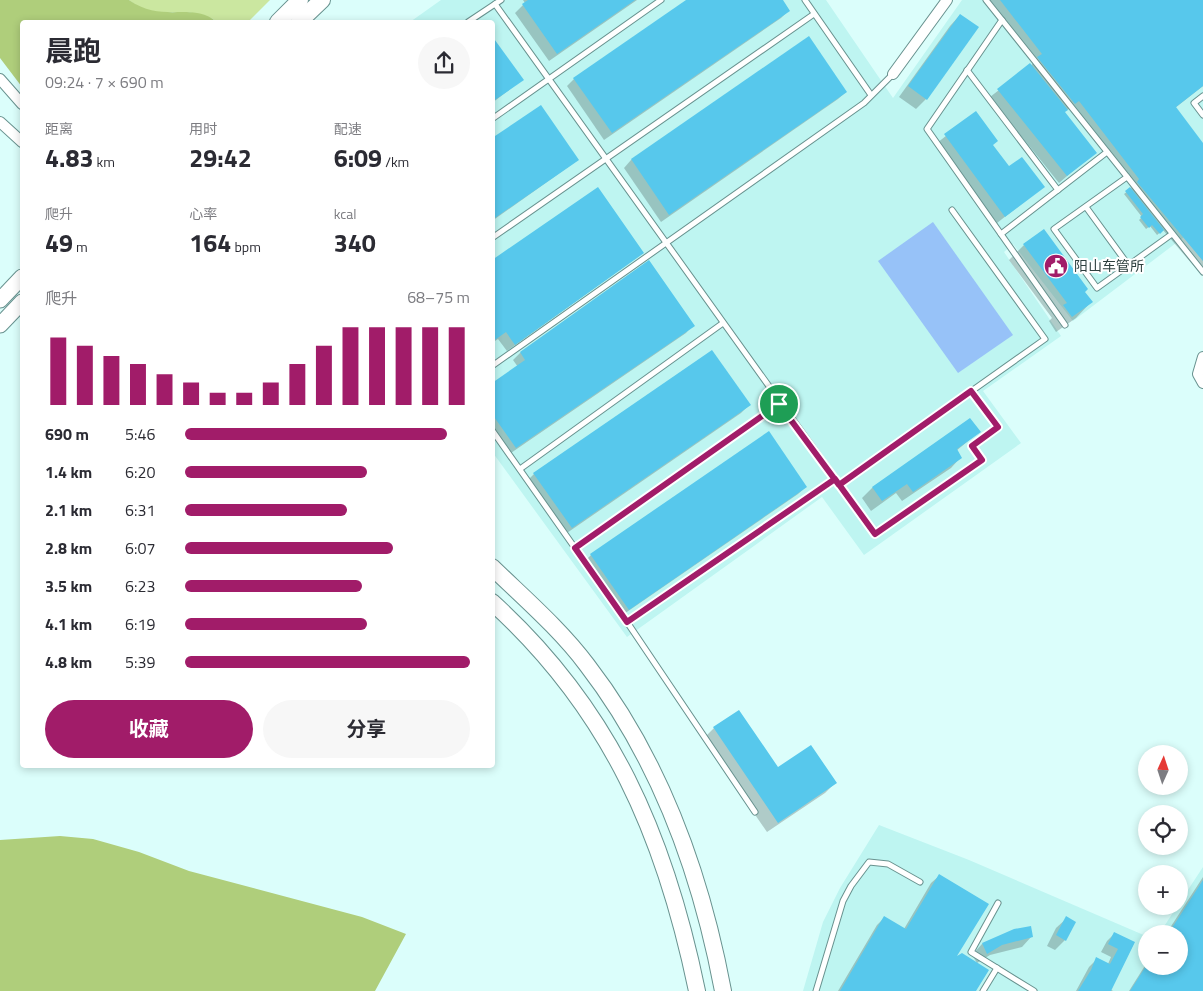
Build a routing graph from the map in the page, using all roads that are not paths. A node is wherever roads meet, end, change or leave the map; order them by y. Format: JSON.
{"nodes":[{"id":1,"x":300,"y":0,"type":"edge"},
{"id":2,"x":322,"y":0,"type":"edge"},
{"id":3,"x":501,"y":0,"type":"edge"},
{"id":4,"x":661,"y":0,"type":"edge"},
{"id":5,"x":805,"y":0,"type":"edge"},
{"id":6,"x":947,"y":0,"type":"edge"},
{"id":7,"x":986,"y":0,"type":"edge"},
{"id":8,"x":495,"y":4,"type":"junction"},
{"id":9,"x":814,"y":14,"type":"junction"},
{"id":10,"x":280,"y":20,"type":"edge"},
{"id":11,"x":301,"y":20,"type":"edge"},
{"id":12,"x":471,"y":20,"type":"edge"},
{"id":13,"x":1002,"y":20,"type":"junction"},
{"id":14,"x":967,"y":70,"type":"junction"},
{"id":15,"x":892,"y":74,"type":"joint"},
{"id":16,"x":0,"y":78,"type":"edge"},
{"id":17,"x":549,"y":80,"type":"junction"},
{"id":18,"x":871,"y":95,"type":"junction"},
{"id":19,"x":1203,"y":96,"type":"edge"},
{"id":20,"x":20,"y":102,"type":"edge"},
{"id":21,"x":1203,"y":115,"type":"edge"},
{"id":22,"x":495,"y":117,"type":"edge"},
{"id":23,"x":0,"y":122,"type":"edge"},
{"id":24,"x":20,"y":140,"type":"edge"},
{"id":25,"x":1107,"y":152,"type":"junction"},
{"id":26,"x":604,"y":158,"type":"junction"},
{"id":27,"x":1127,"y":177,"type":"junction"},
{"id":28,"x":1058,"y":190,"type":"junction"},
{"id":29,"x":1086,"y":207,"type":"junction"},
{"id":30,"x":952,"y":210,"type":"dead end"},
{"id":31,"x":1001,"y":234,"type":"junction"},
{"id":32,"x":1172,"y":234,"type":"junction"},
{"id":33,"x":495,"y":236,"type":"edge"},
{"id":34,"x":666,"y":243,"type":"junction"},
{"id":35,"x":1129,"y":266,"type":"junction"},
{"id":36,"x":1203,"y":272,"type":"edge"},
{"id":37,"x":20,"y":279,"type":"edge"},
{"id":38,"x":0,"y":300,"type":"edge"},
{"id":39,"x":20,"y":304,"type":"edge"},
{"id":40,"x":723,"y":323,"type":"junction"},
{"id":41,"x":0,"y":324,"type":"edge"},
{"id":42,"x":1066,"y":326,"type":"dead end"},
{"id":43,"x":1203,"y":357,"type":"edge"},
{"id":44,"x":495,"y":364,"type":"edge"},
{"id":45,"x":1203,"y":383,"type":"edge"},
{"id":46,"x":971,"y":391,"type":"junction"},
{"id":47,"x":779,"y":404,"type":"junction"},
{"id":48,"x":495,"y":434,"type":"edge"},
{"id":49,"x":520,"y":469,"type":"junction"},
{"id":50,"x":835,"y":479,"type":"junction"},
{"id":51,"x":839,"y":485,"type":"junction"},
{"id":52,"x":575,"y":548,"type":"junction"},
{"id":53,"x":495,"y":570,"type":"edge"},
{"id":54,"x":495,"y":605,"type":"edge"},
{"id":55,"x":627,"y":622,"type":"junction"},
{"id":56,"x":755,"y":812,"type":"dead end"},
{"id":57,"x":920,"y":882,"type":"dead end"},
{"id":58,"x":998,"y":904,"type":"dead end"},
{"id":59,"x":997,"y":968,"type":"junction"},
{"id":60,"x":697,"y":991,"type":"edge"},
{"id":61,"x":724,"y":991,"type":"edge"},
{"id":62,"x":816,"y":991,"type":"edge"},
{"id":63,"x":983,"y":991,"type":"edge"},
{"id":64,"x":1034,"y":991,"type":"edge"}],
"edges":[{"from":1,"to":10,"type":"main road"},
{"from":2,"to":11,"type":"main road"},
{"from":3,"to":8,"type":"lane"},
{"from":4,"to":17,"type":"lane"},
{"from":5,"to":9,"type":"lane"},
{"from":6,"to":15,"type":"street"},
{"from":7,"to":13,"type":"lane"},
{"from":8,"to":12,"type":"lane"},
{"from":8,"to":17,"type":"lane"},
{"from":9,"to":18,"type":"lane"},
{"from":9,"to":26,"type":"lane"},
{"from":13,"to":14,"type":"lane"},
{"from":13,"to":25,"type":"lane"},
{"from":14,"to":28,"type":"lane"},
{"from":14,"to":31,"type":"lane"},
{"from":15,"to":18,"type":"lane"},
{"from":16,"to":20,"type":"street"},
{"from":17,"to":22,"type":"lane"},
{"from":17,"to":26,"type":"lane"},
{"from":18,"to":34,"type":"lane"},
{"from":19,"to":21,"type":"lane"},
{"from":23,"to":24,"type":"street"},
{"from":25,"to":27,"type":"lane"},
{"from":25,"to":28,"type":"lane"},
{"from":26,"to":33,"type":"lane"},
{"from":26,"to":34,"type":"lane"},
{"from":27,"to":29,"type":"lane"},
{"from":27,"to":32,"type":"lane"},
{"from":28,"to":31,"type":"lane"},
{"from":29,"to":35,"type":"lane"},
{"from":29,"to":35,"type":"lane"},
{"from":30,"to":46,"type":"lane"},
{"from":31,"to":42,"type":"lane"},
{"from":32,"to":35,"type":"lane"},
{"from":32,"to":36,"type":"lane"},
{"from":34,"to":40,"type":"lane"},
{"from":34,"to":44,"type":"lane"},
{"from":37,"to":38,"type":"main road"},
{"from":39,"to":41,"type":"main road"},
{"from":40,"to":47,"type":"lane"},
{"from":40,"to":49,"type":"lane"},
{"from":43,"to":45,"type":"street"},
{"from":46,"to":51,"type":"lane"},
{"from":46,"to":51,"type":"lane"},
{"from":47,"to":50,"type":"lane"},
{"from":47,"to":52,"type":"lane"},
{"from":48,"to":49,"type":"lane"},
{"from":49,"to":52,"type":"lane"},
{"from":50,"to":51,"type":"lane"},
{"from":50,"to":55,"type":"lane"},
{"from":52,"to":55,"type":"lane"},
{"from":53,"to":61,"type":"main road"},
{"from":54,"to":60,"type":"main road"},
{"from":55,"to":56,"type":"lane"},
{"from":57,"to":62,"type":"lane"},
{"from":58,"to":59,"type":"lane"},
{"from":59,"to":63,"type":"lane"},
{"from":59,"to":64,"type":"lane"}]}
